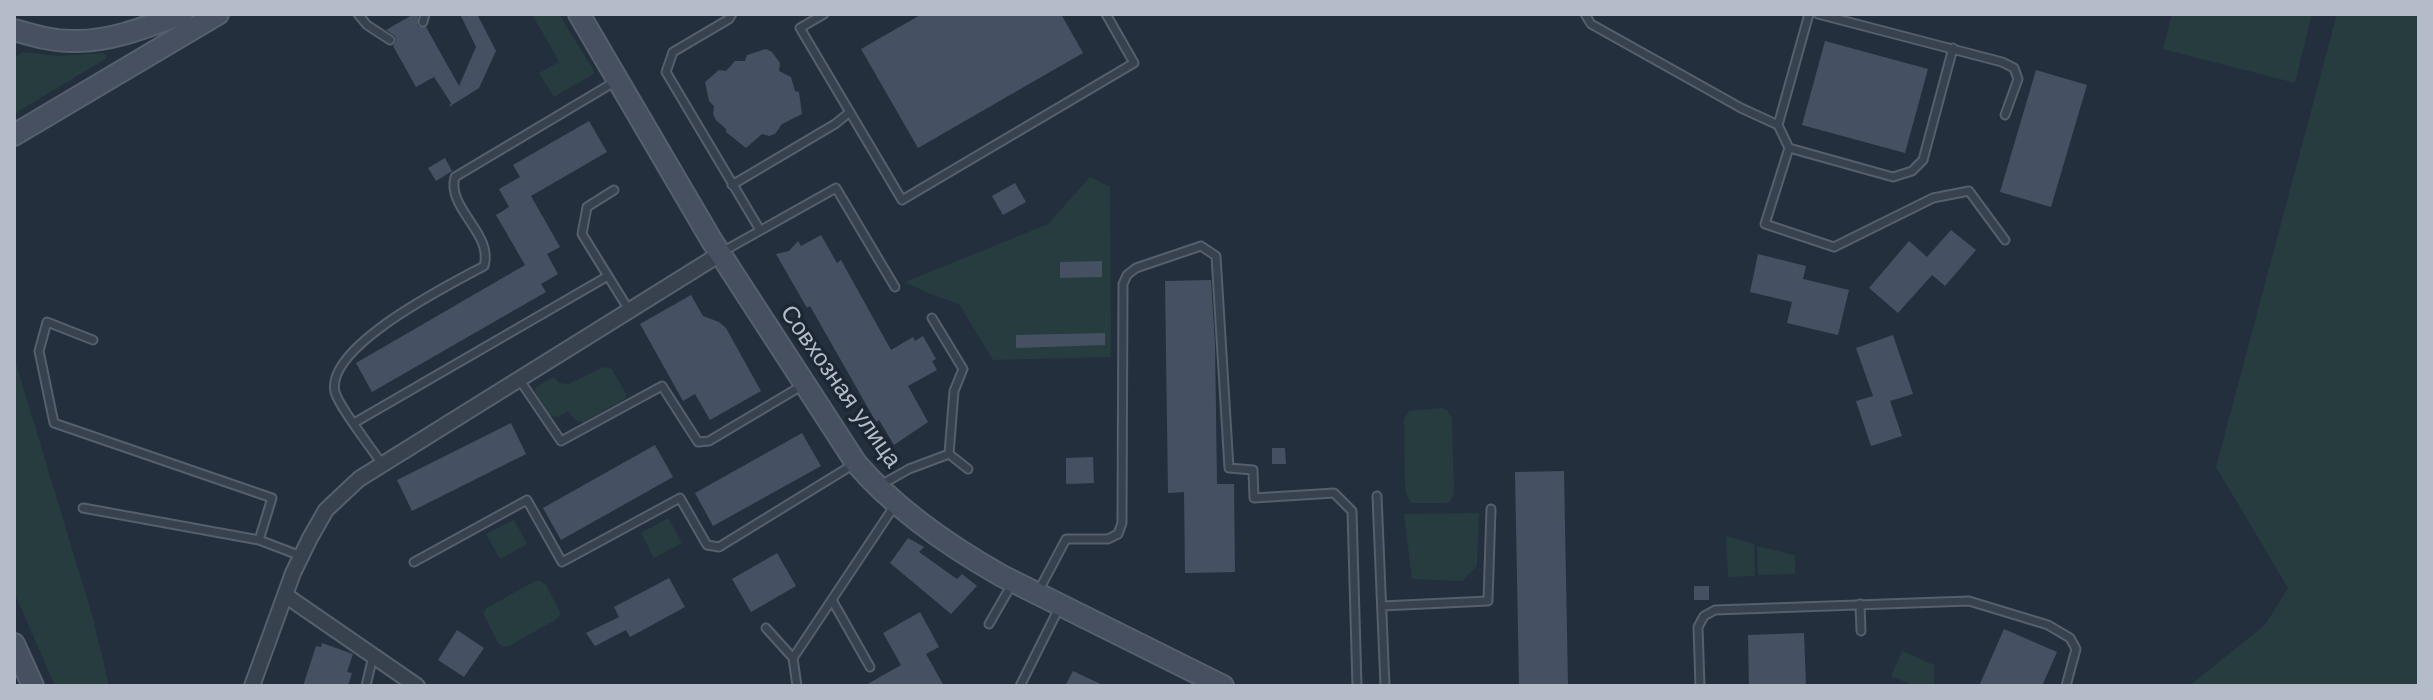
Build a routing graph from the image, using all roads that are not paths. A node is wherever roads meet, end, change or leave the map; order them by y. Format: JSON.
{"nodes":[{"id":1,"x":182,"y":14,"type":"edge"},
{"id":2,"x":218,"y":14,"type":"edge"},
{"id":3,"x":358,"y":14,"type":"edge"},
{"id":4,"x":579,"y":14,"type":"edge"},
{"id":5,"x":732,"y":14,"type":"edge"},
{"id":6,"x":824,"y":14,"type":"edge"},
{"id":7,"x":1106,"y":14,"type":"edge"},
{"id":8,"x":1585,"y":14,"type":"edge"},
{"id":9,"x":1809,"y":14,"type":"edge"},
{"id":10,"x":1818,"y":14,"type":"edge"},
{"id":11,"x":14,"y":30,"type":"edge"},
{"id":12,"x":390,"y":40,"type":"dead end"},
{"id":13,"x":1953,"y":48,"type":"junction"},
{"id":14,"x":617,"y":80,"type":"junction"},
{"id":15,"x":71,"y":102,"type":"junction"},
{"id":16,"x":850,"y":112,"type":"junction"},
{"id":17,"x":2005,"y":115,"type":"dead end"},
{"id":18,"x":1778,"y":125,"type":"junction"},
{"id":19,"x":14,"y":135,"type":"edge"},
{"id":20,"x":1789,"y":148,"type":"junction"},
{"id":21,"x":14,"y":153,"type":"edge"},
{"id":22,"x":732,"y":185,"type":"junction"},
{"id":23,"x":614,"y":190,"type":"dead end"},
{"id":24,"x":760,"y":230,"type":"junction"},
{"id":25,"x":2005,"y":240,"type":"dead end"},
{"id":26,"x":720,"y":254,"type":"junction"},
{"id":27,"x":608,"y":276,"type":"junction"},
{"id":28,"x":895,"y":287,"type":"dead end"},
{"id":29,"x":629,"y":310,"type":"junction"},
{"id":30,"x":932,"y":318,"type":"dead end"},
{"id":31,"x":93,"y":340,"type":"dead end"},
{"id":32,"x":519,"y":379,"type":"junction"},
{"id":33,"x":804,"y":384,"type":"junction"},
{"id":34,"x":354,"y":423,"type":"junction"},
{"id":35,"x":949,"y":454,"type":"junction"},
{"id":36,"x":856,"y":463,"type":"junction"},
{"id":37,"x":382,"y":464,"type":"junction"},
{"id":38,"x":968,"y":469,"type":"dead end"},
{"id":39,"x":877,"y":488,"type":"junction"},
{"id":40,"x":1377,"y":496,"type":"dead end"},
{"id":41,"x":896,"y":503,"type":"junction"},
{"id":42,"x":83,"y":508,"type":"dead end"},
{"id":43,"x":1491,"y":509,"type":"dead end"},
{"id":44,"x":259,"y":540,"type":"junction"},
{"id":45,"x":301,"y":556,"type":"junction"},
{"id":46,"x":414,"y":562,"type":"dead end"},
{"id":47,"x":1013,"y":582,"type":"junction"},
{"id":48,"x":1037,"y":593,"type":"junction"},
{"id":49,"x":285,"y":595,"type":"junction"},
{"id":50,"x":832,"y":600,"type":"junction"},
{"id":51,"x":1860,"y":604,"type":"junction"},
{"id":52,"x":1061,"y":605,"type":"junction"},
{"id":53,"x":1382,"y":606,"type":"junction"},
{"id":54,"x":989,"y":624,"type":"dead end"},
{"id":55,"x":766,"y":628,"type":"dead end"},
{"id":56,"x":1861,"y":631,"type":"dead end"},
{"id":57,"x":14,"y":644,"type":"edge"},
{"id":58,"x":373,"y":656,"type":"junction"},
{"id":59,"x":793,"y":658,"type":"junction"},
{"id":60,"x":870,"y":667,"type":"dead end"},
{"id":61,"x":33,"y":686,"type":"edge"},
{"id":62,"x":252,"y":686,"type":"edge"},
{"id":63,"x":366,"y":686,"type":"edge"},
{"id":64,"x":417,"y":686,"type":"edge"},
{"id":65,"x":797,"y":686,"type":"edge"},
{"id":66,"x":1020,"y":686,"type":"edge"},
{"id":67,"x":1223,"y":686,"type":"edge"},
{"id":68,"x":1357,"y":686,"type":"edge"},
{"id":69,"x":1385,"y":686,"type":"edge"},
{"id":70,"x":1700,"y":686,"type":"edge"},
{"id":71,"x":2066,"y":686,"type":"edge"}],
"edges":[{"from":1,"to":11,"type":"street"},
{"from":2,"to":15,"type":"street"},
{"from":3,"to":12,"type":"lane"},
{"from":4,"to":14,"type":"street","name":"Совхозная улица"},
{"from":5,"to":22,"type":"lane"},
{"from":6,"to":16,"type":"lane"},
{"from":7,"to":16,"type":"lane"},
{"from":8,"to":18,"type":"lane"},
{"from":9,"to":18,"type":"lane"},
{"from":10,"to":13,"type":"lane"},
{"from":13,"to":17,"type":"lane"},
{"from":13,"to":20,"type":"lane"},
{"from":14,"to":26,"type":"street","name":"Совхозная улица"},
{"from":14,"to":34,"type":"lane"},
{"from":15,"to":19,"type":"street"},
{"from":15,"to":21,"type":"street"},
{"from":16,"to":22,"type":"lane"},
{"from":18,"to":20,"type":"lane"},
{"from":20,"to":25,"type":"lane"},
{"from":22,"to":24,"type":"lane"},
{"from":23,"to":27,"type":"lane"},
{"from":24,"to":26,"type":"lane"},
{"from":24,"to":28,"type":"lane"},
{"from":26,"to":29,"type":"street"},
{"from":26,"to":33,"type":"street","name":"Совхозная улица"},
{"from":27,"to":29,"type":"lane"},
{"from":27,"to":34,"type":"lane"},
{"from":29,"to":32,"type":"street"},
{"from":30,"to":35,"type":"lane"},
{"from":31,"to":44,"type":"lane"},
{"from":32,"to":33,"type":"lane"},
{"from":32,"to":37,"type":"street"},
{"from":33,"to":36,"type":"street","name":"Совхозная улица"},
{"from":34,"to":37,"type":"lane"},
{"from":35,"to":38,"type":"lane"},
{"from":35,"to":39,"type":"lane"},
{"from":36,"to":39,"type":"street","name":"Совхозная улица"},
{"from":36,"to":46,"type":"lane"},
{"from":37,"to":45,"type":"street"},
{"from":39,"to":41,"type":"street","name":"Совхозная улица"},
{"from":40,"to":53,"type":"lane"},
{"from":41,"to":47,"type":"street","name":"Совхозная улица"},
{"from":41,"to":50,"type":"lane"},
{"from":42,"to":44,"type":"lane"},
{"from":43,"to":53,"type":"lane"},
{"from":44,"to":45,"type":"lane"},
{"from":45,"to":49,"type":"street"},
{"from":47,"to":48,"type":"street","name":"Совхозная улица"},
{"from":47,"to":54,"type":"lane"},
{"from":48,"to":52,"type":"street","name":"Совхозная улица"},
{"from":48,"to":68,"type":"lane"},
{"from":49,"to":58,"type":"street"},
{"from":49,"to":62,"type":"street"},
{"from":50,"to":59,"type":"lane"},
{"from":50,"to":60,"type":"lane"},
{"from":51,"to":56,"type":"lane"},
{"from":51,"to":70,"type":"lane"},
{"from":51,"to":71,"type":"lane"},
{"from":52,"to":66,"type":"lane"},
{"from":52,"to":67,"type":"street","name":"Совхозная улица"},
{"from":53,"to":69,"type":"lane"},
{"from":55,"to":59,"type":"lane"},
{"from":57,"to":61,"type":"street"},
{"from":58,"to":63,"type":"lane"},
{"from":58,"to":64,"type":"street"},
{"from":59,"to":65,"type":"lane"}]}
